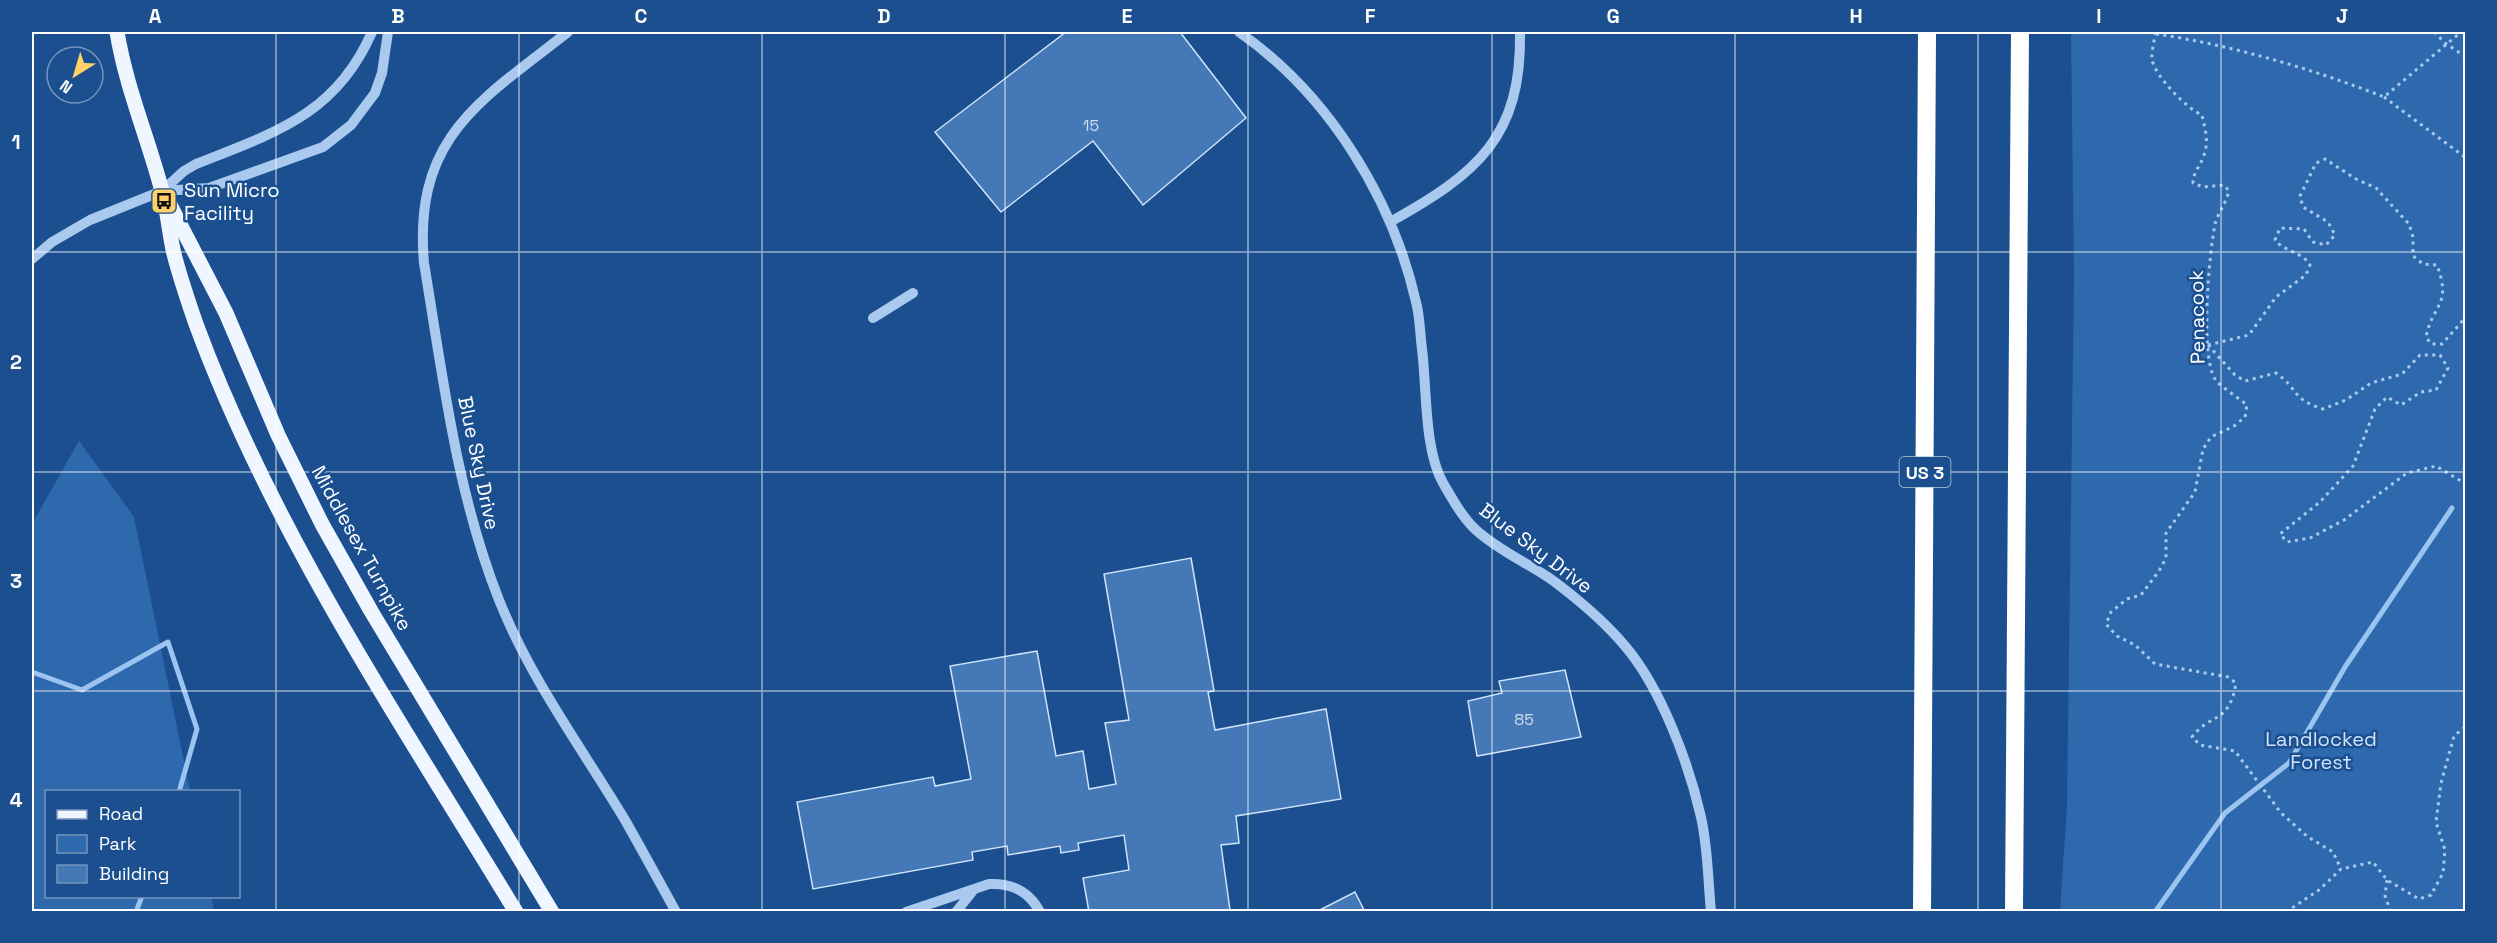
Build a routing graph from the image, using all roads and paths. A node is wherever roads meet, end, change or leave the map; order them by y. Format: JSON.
{"nodes":[{"id":1,"x":117,"y":32,"type":"edge"},
{"id":2,"x":372,"y":32,"type":"edge"},
{"id":3,"x":388,"y":32,"type":"edge"},
{"id":4,"x":568,"y":32,"type":"edge"},
{"id":5,"x":1239,"y":32,"type":"edge"},
{"id":6,"x":1520,"y":32,"type":"edge"},
{"id":7,"x":1928,"y":32,"type":"edge"},
{"id":8,"x":2020,"y":32,"type":"edge"},
{"id":9,"x":2434,"y":32,"type":"edge"},
{"id":10,"x":2461,"y":32,"type":"edge"},
{"id":11,"x":2156,"y":33,"type":"edge"},
{"id":12,"x":2445,"y":43,"type":"junction"},
{"id":13,"x":2466,"y":57,"type":"edge"},
{"id":14,"x":2384,"y":97,"type":"junction"},
{"id":15,"x":2466,"y":158,"type":"edge"},
{"id":16,"x":162,"y":191,"type":"junction"},
{"id":17,"x":1390,"y":222,"type":"junction"},
{"id":18,"x":32,"y":259,"type":"edge"},
{"id":19,"x":913,"y":293,"type":"dead end"},
{"id":20,"x":2466,"y":317,"type":"edge"},
{"id":21,"x":873,"y":318,"type":"dead end"},
{"id":22,"x":2208,"y":345,"type":"junction"},
{"id":23,"x":2466,"y":484,"type":"edge"},
{"id":24,"x":2466,"y":726,"type":"edge"},
{"id":25,"x":2341,"y":869,"type":"junction"},
{"id":26,"x":2386,"y":880,"type":"junction"},
{"id":27,"x":989,"y":885,"type":"junction"},
{"id":28,"x":516,"y":912,"type":"edge"},
{"id":29,"x":552,"y":912,"type":"edge"},
{"id":30,"x":676,"y":912,"type":"edge"},
{"id":31,"x":906,"y":912,"type":"edge"},
{"id":32,"x":956,"y":912,"type":"edge"},
{"id":33,"x":1040,"y":912,"type":"edge"},
{"id":34,"x":1711,"y":912,"type":"edge"},
{"id":35,"x":1922,"y":912,"type":"edge"},
{"id":36,"x":2014,"y":912,"type":"edge"},
{"id":37,"x":2286,"y":912,"type":"edge"},
{"id":38,"x":2391,"y":912,"type":"edge"}],
"edges":[{"from":1,"to":16,"type":"main road","name":"Middlesex Turnpike"},
{"from":2,"to":16,"type":"street"},
{"from":3,"to":16,"type":"street"},
{"from":4,"to":30,"type":"street","name":"Blue Sky Drive"},
{"from":5,"to":17,"type":"street","name":"Blue Sky Drive"},
{"from":6,"to":17,"type":"street"},
{"from":7,"to":35,"type":"highway","number":"US 3"},
{"from":8,"to":36,"type":"highway"},
{"from":9,"to":12,"type":"path"},
{"from":10,"to":12,"type":"path"},
{"from":11,"to":14,"type":"path"},
{"from":11,"to":22,"type":"path","name":"Penacook"},
{"from":12,"to":13,"type":"path"},
{"from":12,"to":14,"type":"path"},
{"from":14,"to":15,"type":"path"},
{"from":16,"to":18,"type":"street"},
{"from":16,"to":28,"type":"main road","name":"Middlesex Turnpike"},
{"from":16,"to":29,"type":"main road","name":"Middlesex Turnpike"},
{"from":17,"to":34,"type":"street","name":"Blue Sky Drive"},
{"from":19,"to":21,"type":"street"},
{"from":20,"to":22,"type":"path"},
{"from":22,"to":23,"type":"path"},
{"from":22,"to":25,"type":"path","name":"Penacook"},
{"from":24,"to":26,"type":"path"},
{"from":25,"to":26,"type":"path"},
{"from":25,"to":37,"type":"path"},
{"from":26,"to":38,"type":"path"},
{"from":27,"to":31,"type":"street"},
{"from":27,"to":32,"type":"street"},
{"from":27,"to":33,"type":"street"}]}
